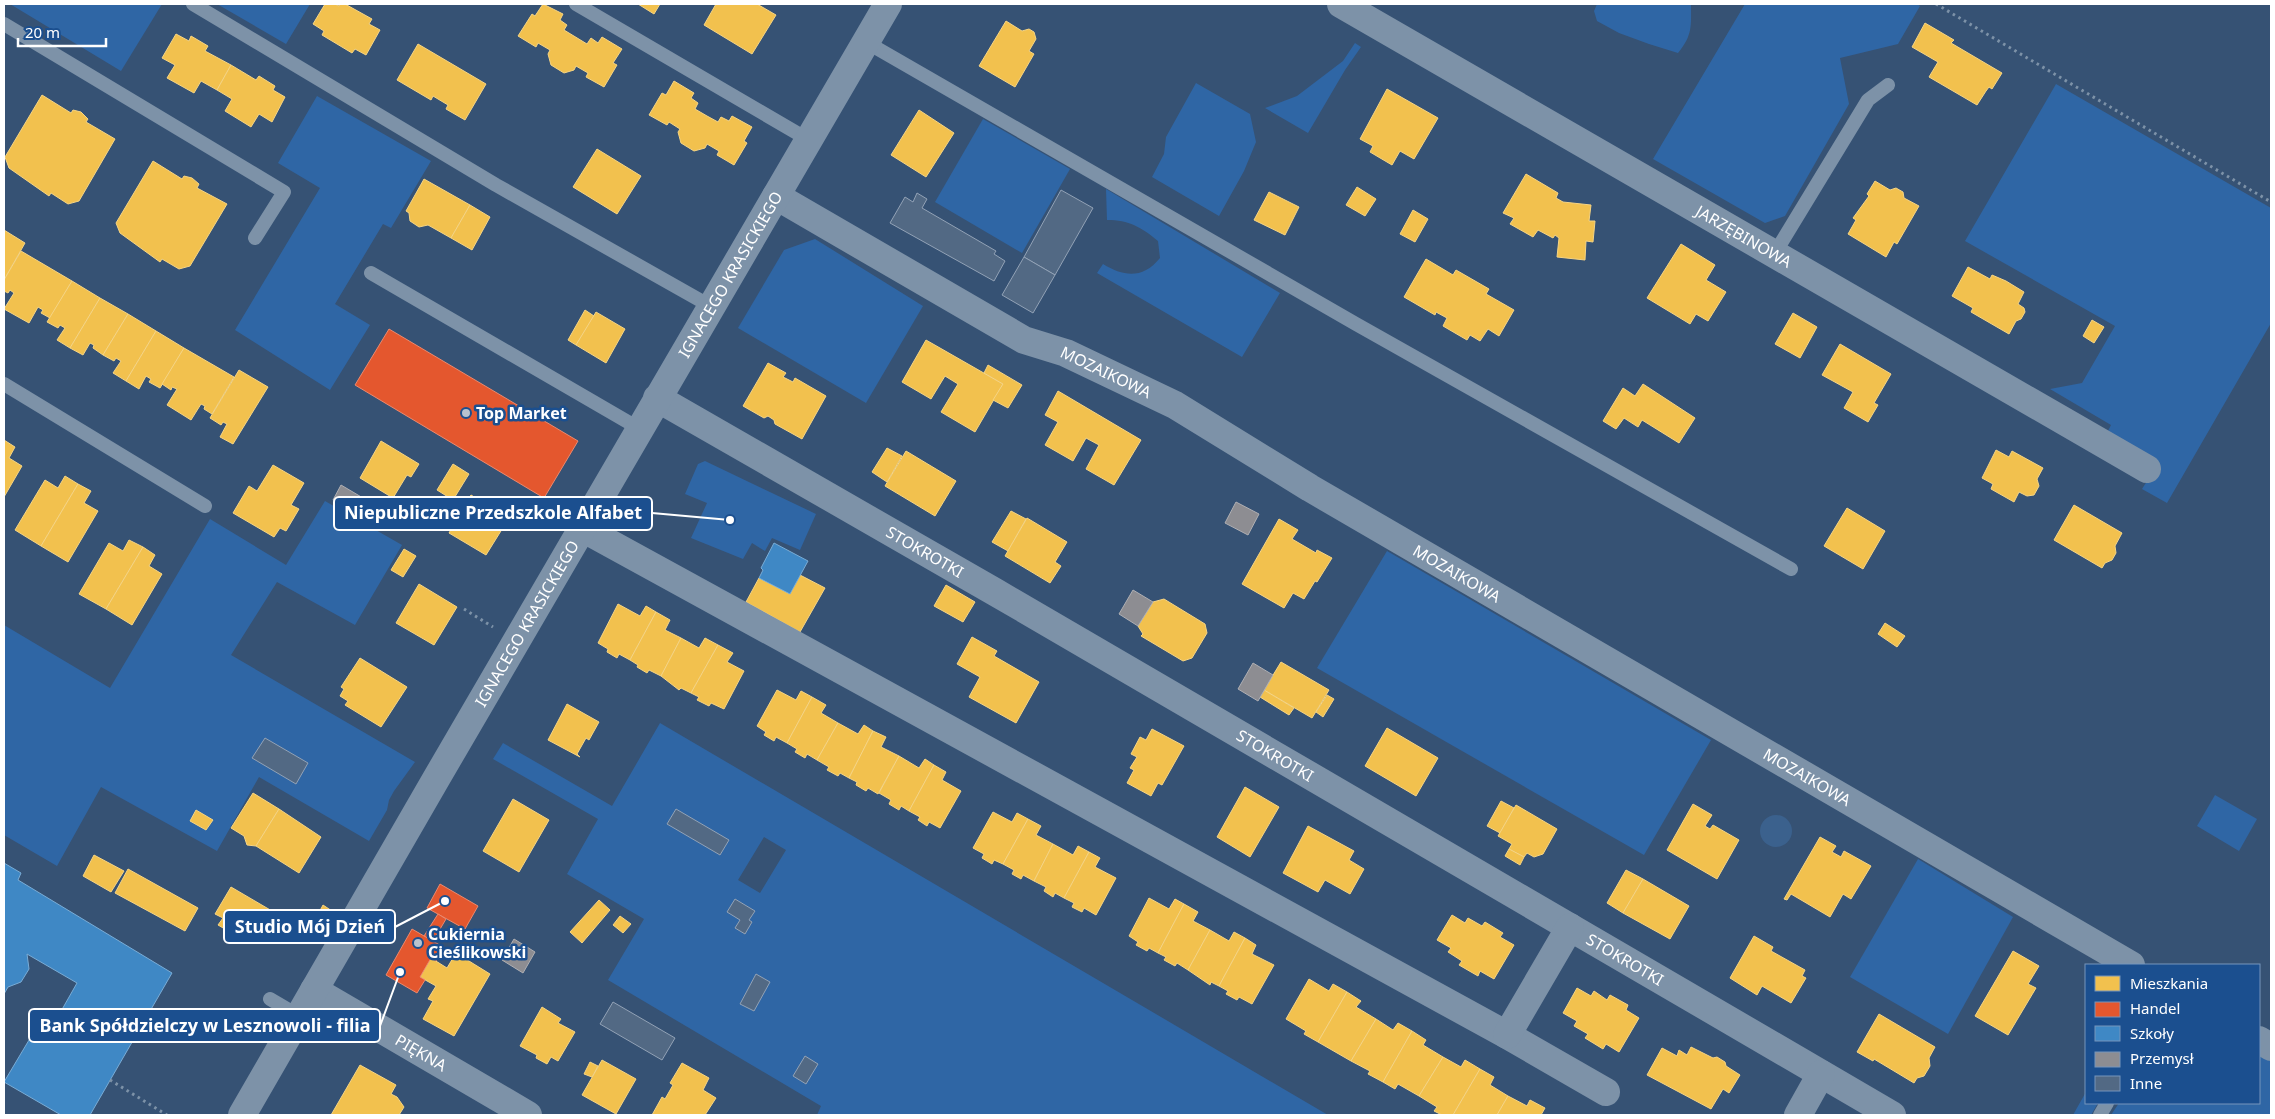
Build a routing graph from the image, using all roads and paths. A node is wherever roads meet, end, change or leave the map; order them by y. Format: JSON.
{"nodes":[{"id":1,"x":193,"y":4,"type":"edge"},
{"id":2,"x":576,"y":4,"type":"edge"},
{"id":3,"x":888,"y":4,"type":"edge"},
{"id":4,"x":1341,"y":4,"type":"edge"},
{"id":5,"x":1936,"y":4,"type":"edge"},
{"id":6,"x":4,"y":24,"type":"edge"},
{"id":7,"x":866,"y":42,"type":"junction"},
{"id":8,"x":1888,"y":84,"type":"dead end"},
{"id":9,"x":809,"y":140,"type":"junction"},
{"id":10,"x":776,"y":196,"type":"junction"},
{"id":11,"x":2271,"y":202,"type":"edge"},
{"id":12,"x":254,"y":238,"type":"dead end"},
{"id":13,"x":1775,"y":253,"type":"junction"},
{"id":14,"x":371,"y":273,"type":"dead end"},
{"id":15,"x":712,"y":307,"type":"junction"},
{"id":16,"x":4,"y":384,"type":"edge"},
{"id":17,"x":657,"y":398,"type":"junction"},
{"id":18,"x":640,"y":428,"type":"junction"},
{"id":19,"x":2147,"y":469,"type":"dead end"},
{"id":20,"x":205,"y":506,"type":"dead end"},
{"id":21,"x":582,"y":528,"type":"junction"},
{"id":22,"x":1791,"y":569,"type":"dead end"},
{"id":23,"x":464,"y":609,"type":"dead end"},
{"id":24,"x":494,"y":628,"type":"dead end"},
{"id":25,"x":1570,"y":927,"type":"junction"},
{"id":26,"x":2129,"y":964,"type":"edge"},
{"id":27,"x":314,"y":990,"type":"junction"},
{"id":28,"x":270,"y":999,"type":"dead end"},
{"id":29,"x":299,"y":1016,"type":"junction"},
{"id":30,"x":1507,"y":1035,"type":"junction"},
{"id":31,"x":2260,"y":1041,"type":"edge"},
{"id":32,"x":2271,"y":1047,"type":"edge"},
{"id":33,"x":1821,"y":1074,"type":"junction"},
{"id":34,"x":110,"y":1080,"type":"dead end"},
{"id":35,"x":1606,"y":1092,"type":"dead end"},
{"id":36,"x":2107,"y":1104,"type":"edge"},
{"id":37,"x":167,"y":1115,"type":"edge"},
{"id":38,"x":242,"y":1115,"type":"edge"},
{"id":39,"x":528,"y":1115,"type":"edge"},
{"id":40,"x":1798,"y":1115,"type":"edge"},
{"id":41,"x":1892,"y":1115,"type":"edge"},
{"id":42,"x":2100,"y":1115,"type":"edge"}],
"edges":[{"from":1,"to":15,"type":"lane"},
{"from":2,"to":9,"type":"lane"},
{"from":3,"to":7,"type":"street","name":"IGNACEGO KRASICKIEGO"},
{"from":4,"to":13,"type":"street","name":"JARZĘBINOWA"},
{"from":5,"to":11,"type":"path"},
{"from":6,"to":12,"type":"lane"},
{"from":7,"to":9,"type":"street","name":"IGNACEGO KRASICKIEGO"},
{"from":7,"to":22,"type":"lane"},
{"from":8,"to":13,"type":"lane"},
{"from":9,"to":10,"type":"street","name":"IGNACEGO KRASICKIEGO"},
{"from":10,"to":15,"type":"street","name":"IGNACEGO KRASICKIEGO"},
{"from":10,"to":26,"type":"street","name":"MOZAIKOWA"},
{"from":13,"to":19,"type":"street","name":"JARZĘBINOWA"},
{"from":14,"to":18,"type":"lane"},
{"from":15,"to":17,"type":"street","name":"IGNACEGO KRASICKIEGO"},
{"from":16,"to":20,"type":"lane"},
{"from":17,"to":18,"type":"street","name":"IGNACEGO KRASICKIEGO"},
{"from":17,"to":25,"type":"street","name":"STOKROTKI"},
{"from":18,"to":21,"type":"street","name":"IGNACEGO KRASICKIEGO"},
{"from":21,"to":27,"type":"street","name":"IGNACEGO KRASICKIEGO"},
{"from":21,"to":30,"type":"street"},
{"from":23,"to":24,"type":"path"},
{"from":25,"to":30,"type":"street"},
{"from":25,"to":33,"type":"street","name":"STOKROTKI"},
{"from":27,"to":29,"type":"street","name":"IGNACEGO KRASICKIEGO"},
{"from":27,"to":39,"type":"street","name":"PIĘKNA"},
{"from":28,"to":29,"type":"lane"},
{"from":29,"to":38,"type":"street","name":"IGNACEGO KRASICKIEGO"},
{"from":30,"to":35,"type":"street"},
{"from":31,"to":32,"type":"street"},
{"from":33,"to":40,"type":"street"},
{"from":33,"to":41,"type":"street","name":"STOKROTKI"},
{"from":34,"to":37,"type":"path"},
{"from":36,"to":42,"type":"lane"}]}
